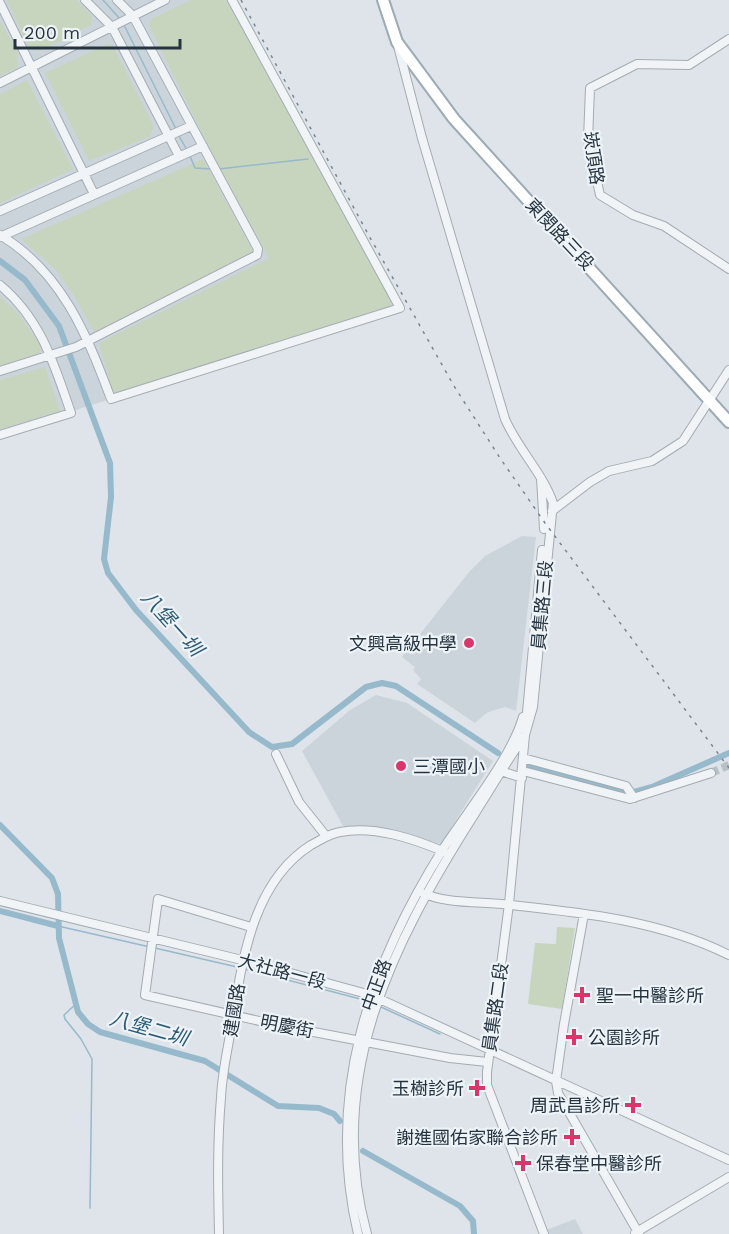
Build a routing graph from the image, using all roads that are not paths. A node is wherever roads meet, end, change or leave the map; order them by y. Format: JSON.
{"nodes":[{"id":1,"x":86,"y":0,"type":"edge"},
{"id":2,"x":117,"y":0,"type":"edge"},
{"id":3,"x":165,"y":0,"type":"edge"},
{"id":4,"x":232,"y":0,"type":"edge"},
{"id":5,"x":383,"y":0,"type":"edge"},
{"id":6,"x":0,"y":3,"type":"edge"},
{"id":7,"x":133,"y":16,"type":"junction"},
{"id":8,"x":112,"y":27,"type":"junction"},
{"id":9,"x":729,"y":39,"type":"edge"},
{"id":10,"x":397,"y":42,"type":"junction"},
{"id":11,"x":32,"y":67,"type":"junction"},
{"id":12,"x":0,"y":83,"type":"edge"},
{"id":13,"x":191,"y":126,"type":"junction"},
{"id":14,"x":168,"y":135,"type":"junction"},
{"id":15,"x":203,"y":146,"type":"junction"},
{"id":16,"x":179,"y":156,"type":"junction"},
{"id":17,"x":84,"y":173,"type":"junction"},
{"id":18,"x":94,"y":194,"type":"junction"},
{"id":19,"x":0,"y":211,"type":"edge"},
{"id":20,"x":1,"y":236,"type":"edge"},
{"id":21,"x":729,"y":269,"type":"edge"},
{"id":22,"x":0,"y":285,"type":"edge"},
{"id":23,"x":89,"y":339,"type":"junction"},
{"id":24,"x":50,"y":355,"type":"junction"},
{"id":25,"x":729,"y":370,"type":"edge"},
{"id":26,"x":0,"y":371,"type":"edge"},
{"id":27,"x":710,"y":400,"type":"junction"},
{"id":28,"x":729,"y":422,"type":"edge"},
{"id":29,"x":0,"y":435,"type":"edge"},
{"id":30,"x":540,"y":477,"type":"junction"},
{"id":31,"x":552,"y":511,"type":"junction"},
{"id":32,"x":545,"y":521,"type":"junction"},
{"id":33,"x":526,"y":707,"type":"junction"},
{"id":34,"x":525,"y":735,"type":"junction"},
{"id":35,"x":510,"y":751,"type":"junction"},
{"id":36,"x":276,"y":754,"type":"dead end"},
{"id":37,"x":523,"y":758,"type":"junction"},
{"id":38,"x":500,"y":767,"type":"junction"},
{"id":39,"x":711,"y":773,"type":"tunnel mouth"},
{"id":40,"x":522,"y":774,"type":"junction"},
{"id":41,"x":634,"y":798,"type":"junction"},
{"id":42,"x":326,"y":836,"type":"junction"},
{"id":43,"x":446,"y":853,"type":"junction"},
{"id":44,"x":422,"y":892,"type":"junction"},
{"id":45,"x":0,"y":901,"type":"edge"},
{"id":46,"x":509,"y":904,"type":"junction"},
{"id":47,"x":584,"y":914,"type":"junction"},
{"id":48,"x":251,"y":927,"type":"junction"},
{"id":49,"x":152,"y":939,"type":"junction"},
{"id":50,"x":729,"y":955,"type":"edge"},
{"id":51,"x":242,"y":960,"type":"junction"},
{"id":52,"x":374,"y":997,"type":"junction"},
{"id":53,"x":233,"y":1015,"type":"junction"},
{"id":54,"x":361,"y":1040,"type":"junction"},
{"id":55,"x":489,"y":1050,"type":"junction"},
{"id":56,"x":487,"y":1062,"type":"junction"},
{"id":57,"x":556,"y":1081,"type":"junction"},
{"id":58,"x":350,"y":1135,"type":"junction"},
{"id":59,"x":729,"y":1160,"type":"edge"},
{"id":60,"x":729,"y":1177,"type":"edge"},
{"id":61,"x":637,"y":1233,"type":"edge"},
{"id":62,"x":219,"y":1234,"type":"edge"},
{"id":63,"x":358,"y":1234,"type":"edge"},
{"id":64,"x":367,"y":1234,"type":"edge"},
{"id":65,"x":544,"y":1234,"type":"edge"}],
"edges":[{"from":1,"to":8,"type":"street"},
{"from":2,"to":7,"type":"street"},
{"from":3,"to":7,"type":"street"},
{"from":4,"to":23,"type":"street"},
{"from":5,"to":10,"type":"main road"},
{"from":6,"to":11,"type":"street"},
{"from":7,"to":8,"type":"street"},
{"from":7,"to":13,"type":"street"},
{"from":8,"to":11,"type":"street"},
{"from":8,"to":14,"type":"street"},
{"from":9,"to":21,"type":"street","name":"崁頂路"},
{"from":10,"to":27,"type":"main road","name":"東閔路三段"},
{"from":10,"to":30,"type":"street","name":"員集路三段"},
{"from":11,"to":12,"type":"street"},
{"from":11,"to":17,"type":"street"},
{"from":13,"to":14,"type":"street"},
{"from":13,"to":15,"type":"street"},
{"from":14,"to":16,"type":"street"},
{"from":14,"to":17,"type":"street"},
{"from":15,"to":16,"type":"street"},
{"from":15,"to":23,"type":"street"},
{"from":16,"to":18,"type":"street"},
{"from":17,"to":18,"type":"street"},
{"from":17,"to":19,"type":"street"},
{"from":18,"to":20,"type":"street"},
{"from":20,"to":23,"type":"street"},
{"from":22,"to":24,"type":"street"},
{"from":23,"to":24,"type":"street"},
{"from":24,"to":26,"type":"street"},
{"from":24,"to":29,"type":"street"},
{"from":25,"to":27,"type":"street"},
{"from":27,"to":28,"type":"main road","name":"東閔路三段"},
{"from":27,"to":31,"type":"street"},
{"from":30,"to":31,"type":"street","name":"員集路三段"},
{"from":30,"to":32,"type":"street","name":"員集路三段"},
{"from":31,"to":32,"type":"street"},
{"from":31,"to":34,"type":"street","name":"員集路三段"},
{"from":32,"to":33,"type":"street","name":"員集路三段"},
{"from":33,"to":34,"type":"street"},
{"from":33,"to":35,"type":"street"},
{"from":34,"to":35,"type":"street"},
{"from":34,"to":37,"type":"street"},
{"from":35,"to":38,"type":"street","name":"中正路"},
{"from":36,"to":42,"type":"street"},
{"from":37,"to":40,"type":"street","name":"員集路二段"},
{"from":37,"to":41,"type":"street"},
{"from":38,"to":40,"type":"street"},
{"from":38,"to":43,"type":"street","name":"中正路"},
{"from":39,"to":41,"type":"street"},
{"from":40,"to":41,"type":"street"},
{"from":40,"to":46,"type":"street","name":"員集路二段"},
{"from":42,"to":43,"type":"street","name":"建國路"},
{"from":42,"to":48,"type":"street","name":"建國路"},
{"from":43,"to":44,"type":"street","name":"中正路"},
{"from":44,"to":46,"type":"street"},
{"from":44,"to":52,"type":"street","name":"中正路"},
{"from":45,"to":49,"type":"street","name":"大社路一段"},
{"from":46,"to":47,"type":"street"},
{"from":46,"to":55,"type":"street","name":"員集路二段"},
{"from":47,"to":50,"type":"street"},
{"from":47,"to":57,"type":"street"},
{"from":48,"to":49,"type":"street"},
{"from":48,"to":51,"type":"street","name":"建國路"},
{"from":49,"to":51,"type":"street","name":"大社路一段"},
{"from":49,"to":53,"type":"street","name":"明慶街"},
{"from":51,"to":52,"type":"street","name":"大社路一段"},
{"from":51,"to":53,"type":"street","name":"建國路"},
{"from":52,"to":54,"type":"street","name":"中正路"},
{"from":52,"to":55,"type":"street","name":"大社路一段"},
{"from":53,"to":54,"type":"street","name":"明慶街"},
{"from":53,"to":62,"type":"street","name":"建國路"},
{"from":54,"to":56,"type":"street","name":"明慶街"},
{"from":54,"to":58,"type":"street","name":"中正路"},
{"from":55,"to":56,"type":"street","name":"員集路二段"},
{"from":55,"to":57,"type":"street","name":"大社路一段"},
{"from":56,"to":65,"type":"street","name":"員集路二段"},
{"from":57,"to":59,"type":"street","name":"大社路一段"},
{"from":57,"to":61,"type":"street"},
{"from":58,"to":63,"type":"street","name":"中正路"},
{"from":58,"to":64,"type":"street","name":"中正路"},
{"from":60,"to":61,"type":"street"}]}
